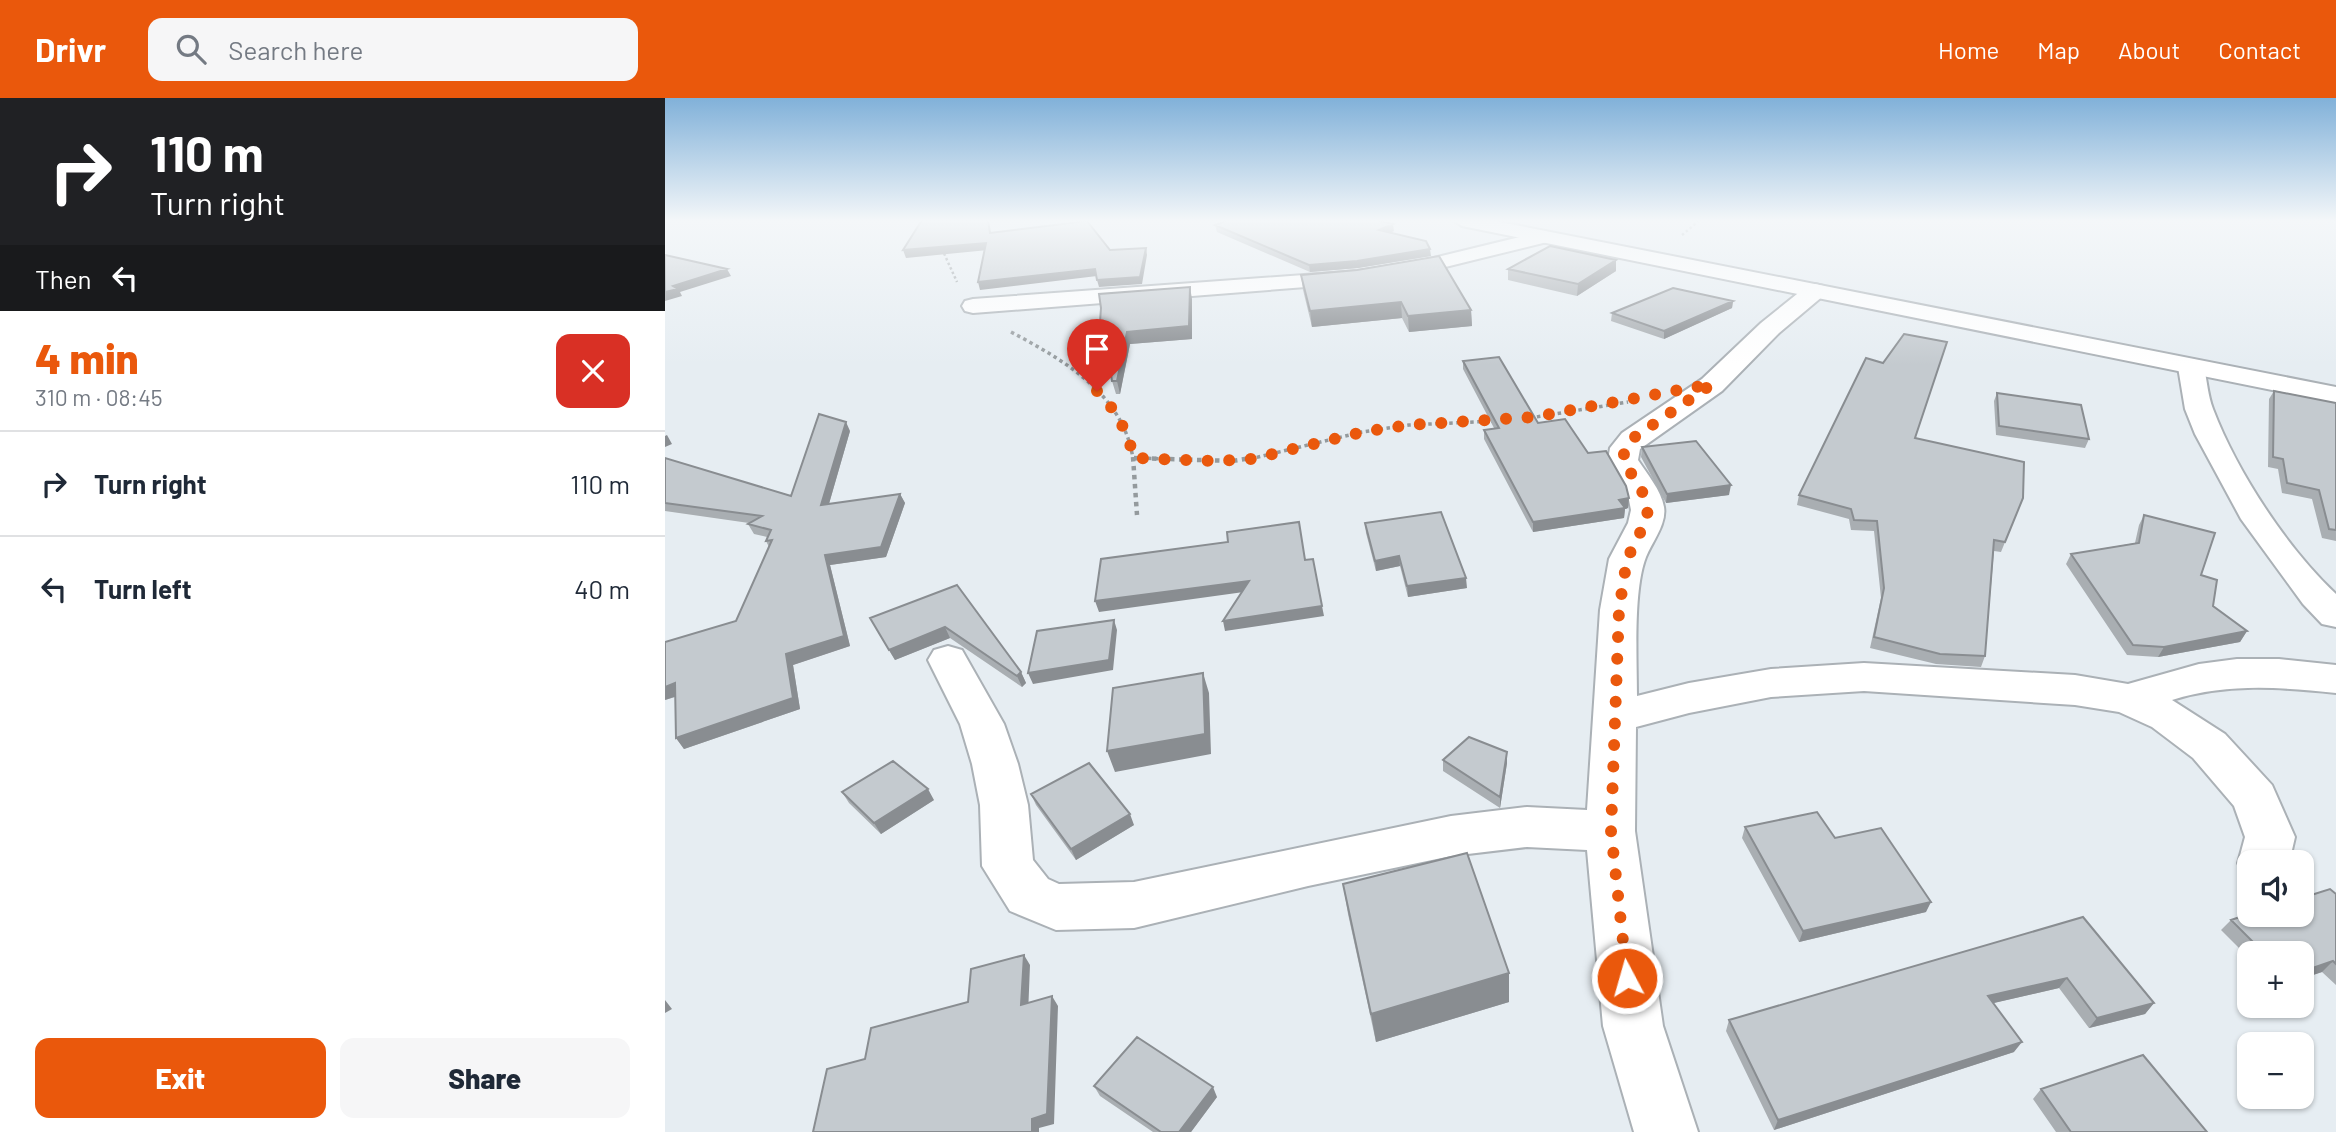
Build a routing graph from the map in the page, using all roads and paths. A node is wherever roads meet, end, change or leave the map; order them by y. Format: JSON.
{"nodes":[{"id":1,"x":951,"y":268,"type":"edge"},
{"id":2,"x":1409,"y":268,"type":"edge"},
{"id":3,"x":1701,"y":268,"type":"edge"},
{"id":4,"x":1815,"y":291,"type":"junction"},
{"id":5,"x":973,"y":306,"type":"junction"},
{"id":6,"x":2191,"y":367,"type":"junction"},
{"id":7,"x":2336,"y":395,"type":"edge"},
{"id":8,"x":1628,"y":401,"type":"dead end"},
{"id":9,"x":1522,"y":419,"type":"edge"},
{"id":10,"x":1497,"y":421,"type":"edge"},
{"id":11,"x":1134,"y":458,"type":"junction"},
{"id":12,"x":1137,"y":515,"type":"dead end"},
{"id":13,"x":2336,"y":615,"type":"edge"},
{"id":14,"x":948,"y":660,"type":"dead end"},
{"id":15,"x":2336,"y":679,"type":"edge"},
{"id":16,"x":2129,"y":699,"type":"junction"},
{"id":17,"x":1616,"y":717,"type":"junction"},
{"id":18,"x":1611,"y":831,"type":"junction"},
{"id":19,"x":2266,"y":850,"type":"edge"},
{"id":20,"x":1666,"y":1132,"type":"edge"}],
"edges":[{"from":1,"to":5,"type":"path"},
{"from":2,"to":5,"type":"street"},
{"from":3,"to":4,"type":"street"},
{"from":4,"to":6,"type":"street"},
{"from":4,"to":17,"type":"street"},
{"from":5,"to":11,"type":"path"},
{"from":6,"to":7,"type":"street"},
{"from":6,"to":13,"type":"street"},
{"from":8,"to":9,"type":"path"},
{"from":10,"to":11,"type":"path"},
{"from":11,"to":12,"type":"path"},
{"from":14,"to":18,"type":"street"},
{"from":15,"to":16,"type":"street"},
{"from":16,"to":17,"type":"street"},
{"from":16,"to":19,"type":"street"},
{"from":17,"to":18,"type":"street"},
{"from":18,"to":20,"type":"street"}]}
